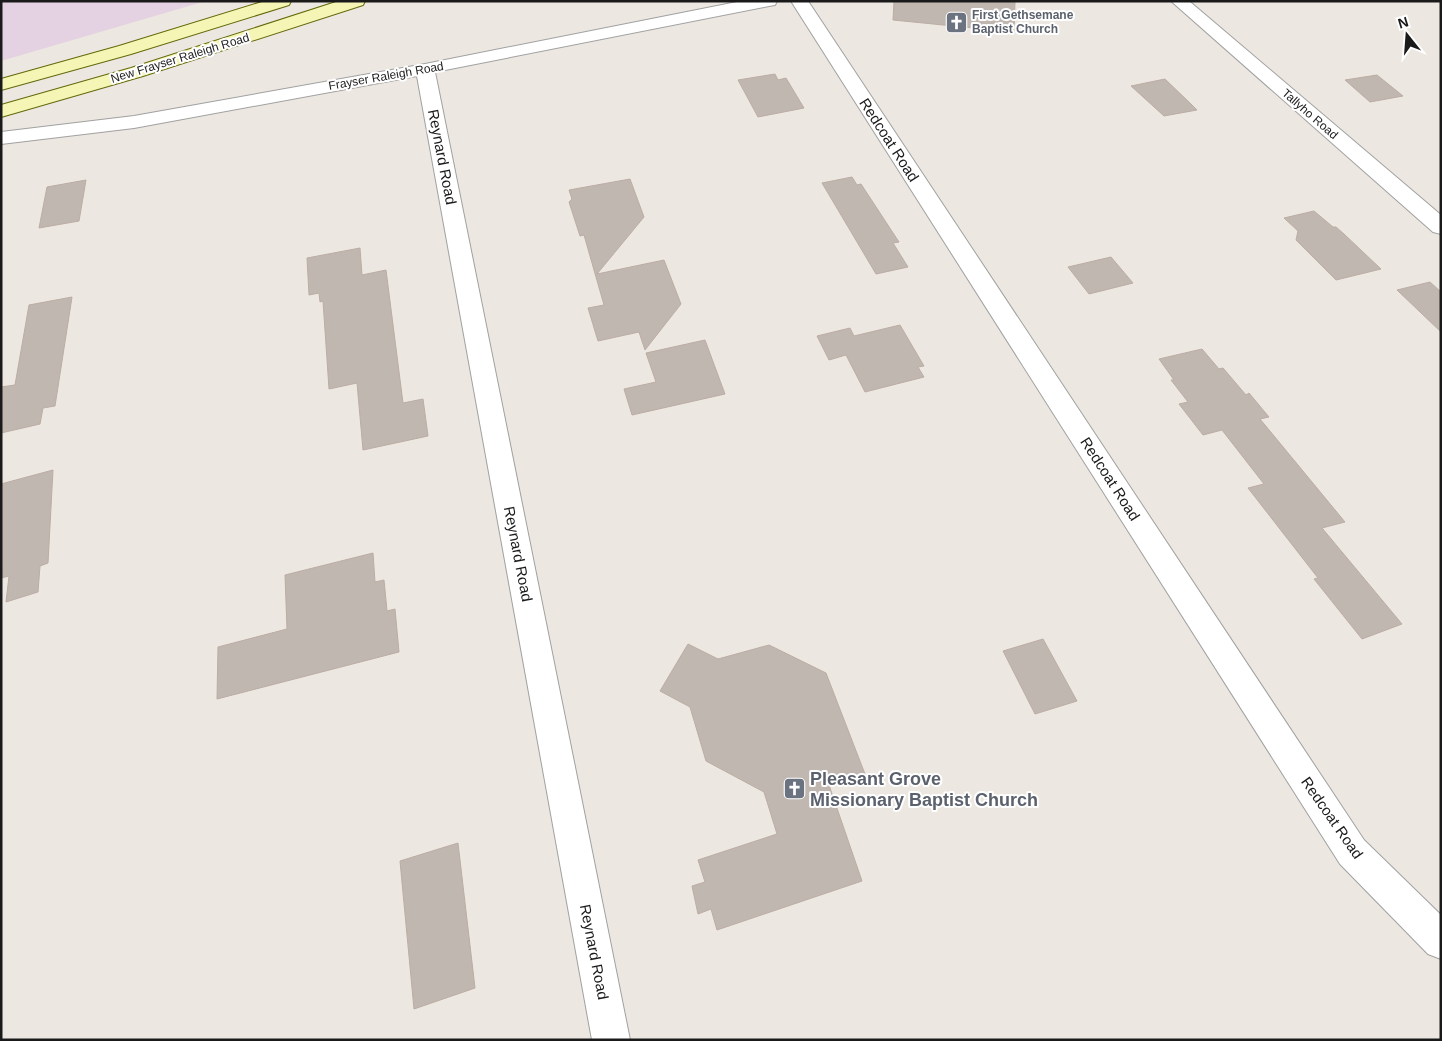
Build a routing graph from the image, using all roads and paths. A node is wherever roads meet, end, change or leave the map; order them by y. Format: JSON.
{"nodes":[{"id":1,"x":282,"y":1,"type":"edge"},
{"id":2,"x":357,"y":1,"type":"edge"},
{"id":3,"x":769,"y":1,"type":"edge"},
{"id":4,"x":799,"y":1,"type":"edge"},
{"id":5,"x":1179,"y":1,"type":"edge"},
{"id":6,"x":425,"y":69,"type":"junction"},
{"id":7,"x":1,"y":85,"type":"edge"},
{"id":8,"x":1,"y":111,"type":"edge"},
{"id":9,"x":1,"y":138,"type":"edge"},
{"id":10,"x":1441,"y":227,"type":"edge"},
{"id":11,"x":1441,"y":941,"type":"edge"},
{"id":12,"x":611,"y":1040,"type":"edge"}],
"edges":[{"from":1,"to":7,"type":"main road","name":"New Frayser Raleigh Road"},
{"from":2,"to":8,"type":"main road","name":"New Frayser Raleigh Road"},
{"from":3,"to":6,"type":"street","name":"Frayser Raleigh Road"},
{"from":4,"to":11,"type":"street","name":"Redcoat Road"},
{"from":5,"to":10,"type":"street","name":"Tallyho Road"},
{"from":6,"to":9,"type":"street","name":"Frayser Raleigh Road"},
{"from":6,"to":12,"type":"street","name":"Reynard Road"}]}
